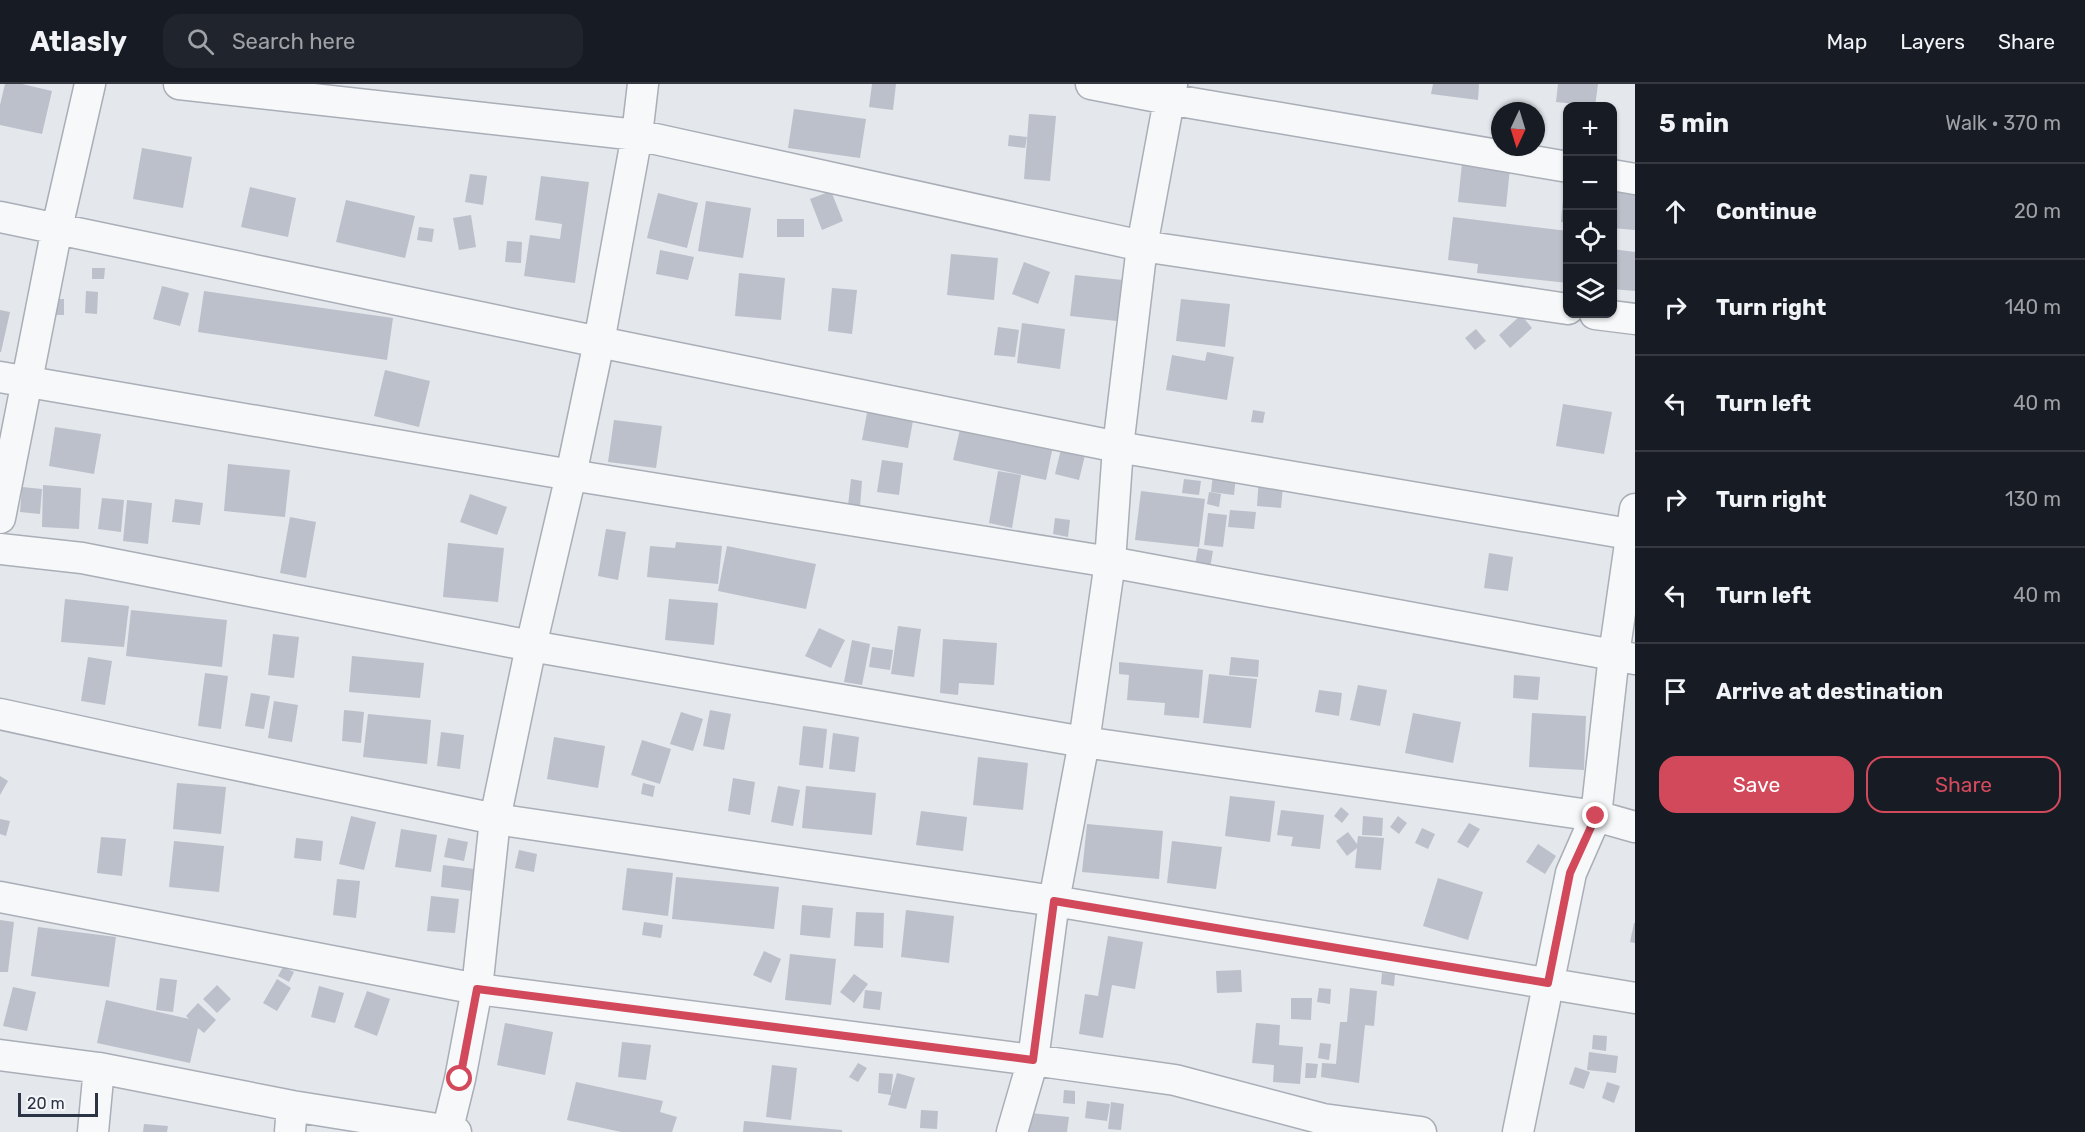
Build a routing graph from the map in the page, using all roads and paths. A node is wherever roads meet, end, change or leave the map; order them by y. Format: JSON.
{"nodes":[{"id":1,"x":90,"y":84,"type":"edge"},
{"id":2,"x":178,"y":84,"type":"edge"},
{"id":3,"x":643,"y":84,"type":"edge"},
{"id":4,"x":1091,"y":84,"type":"edge"},
{"id":5,"x":1170,"y":92,"type":"edge"},
{"id":6,"x":637,"y":135,"type":"junction"},
{"id":7,"x":1563,"y":166,"type":"edge"},
{"id":8,"x":1617,"y":176,"type":"edge"},
{"id":9,"x":1635,"y":179,"type":"edge"},
{"id":10,"x":0,"y":217,"type":"edge"},
{"id":11,"x":57,"y":228,"type":"junction"},
{"id":12,"x":1142,"y":246,"type":"junction"},
{"id":13,"x":1563,"y":308,"type":"edge"},
{"id":14,"x":1617,"y":317,"type":"edge"},
{"id":15,"x":1635,"y":320,"type":"edge"},
{"id":16,"x":599,"y":342,"type":"junction"},
{"id":17,"x":14,"y":379,"type":"edge"},
{"id":18,"x":1118,"y":447,"type":"junction"},
{"id":19,"x":571,"y":475,"type":"junction"},
{"id":20,"x":0,"y":518,"type":"edge"},
{"id":21,"x":1634,"y":526,"type":"edge"},
{"id":22,"x":0,"y":549,"type":"edge"},
{"id":23,"x":1110,"y":562,"type":"junction"},
{"id":24,"x":531,"y":646,"type":"junction"},
{"id":25,"x":1624,"y":657,"type":"edge"},
{"id":26,"x":0,"y":714,"type":"edge"},
{"id":27,"x":1084,"y":742,"type":"junction"},
{"id":28,"x":1596,"y":816,"type":"junction"},
{"id":29,"x":495,"y":819,"type":"junction"},
{"id":30,"x":1635,"y":827,"type":"edge"},
{"id":31,"x":0,"y":897,"type":"edge"},
{"id":32,"x":1054,"y":901,"type":"junction"},
{"id":33,"x":1548,"y":983,"type":"junction"},
{"id":34,"x":477,"y":989,"type":"junction"},
{"id":35,"x":1635,"y":998,"type":"edge"},
{"id":36,"x":0,"y":1055,"type":"edge"},
{"id":37,"x":1033,"y":1060,"type":"junction"},
{"id":38,"x":99,"y":1068,"type":"junction"},
{"id":39,"x":291,"y":1119,"type":"edge"},
{"id":40,"x":93,"y":1132,"type":"edge"},
{"id":41,"x":450,"y":1132,"type":"edge"},
{"id":42,"x":1012,"y":1132,"type":"edge"},
{"id":43,"x":1421,"y":1132,"type":"edge"},
{"id":44,"x":1518,"y":1132,"type":"edge"}],
"edges":[{"from":1,"to":11,"type":"street"},
{"from":2,"to":6,"type":"street"},
{"from":3,"to":6,"type":"street"},
{"from":4,"to":5,"type":"street"},
{"from":5,"to":7,"type":"street"},
{"from":5,"to":12,"type":"street"},
{"from":6,"to":12,"type":"street"},
{"from":6,"to":16,"type":"street"},
{"from":8,"to":9,"type":"street"},
{"from":10,"to":11,"type":"street"},
{"from":11,"to":16,"type":"street"},
{"from":11,"to":17,"type":"street"},
{"from":12,"to":13,"type":"street"},
{"from":12,"to":18,"type":"street"},
{"from":14,"to":15,"type":"street"},
{"from":16,"to":18,"type":"street"},
{"from":16,"to":19,"type":"street"},
{"from":17,"to":19,"type":"street"},
{"from":17,"to":20,"type":"street"},
{"from":18,"to":21,"type":"street"},
{"from":18,"to":23,"type":"street"},
{"from":19,"to":23,"type":"street"},
{"from":19,"to":24,"type":"street"},
{"from":21,"to":25,"type":"street"},
{"from":22,"to":24,"type":"street"},
{"from":23,"to":25,"type":"street"},
{"from":23,"to":27,"type":"street"},
{"from":24,"to":27,"type":"street"},
{"from":24,"to":29,"type":"street"},
{"from":25,"to":28,"type":"street"},
{"from":26,"to":29,"type":"street"},
{"from":27,"to":28,"type":"street"},
{"from":27,"to":32,"type":"street"},
{"from":28,"to":30,"type":"street"},
{"from":28,"to":33,"type":"street"},
{"from":29,"to":32,"type":"street"},
{"from":29,"to":34,"type":"street"},
{"from":31,"to":34,"type":"street"},
{"from":32,"to":33,"type":"street"},
{"from":32,"to":37,"type":"street"},
{"from":33,"to":35,"type":"street"},
{"from":33,"to":44,"type":"street"},
{"from":34,"to":37,"type":"street"},
{"from":34,"to":41,"type":"street"},
{"from":36,"to":38,"type":"street"},
{"from":37,"to":42,"type":"street"},
{"from":37,"to":43,"type":"street"},
{"from":38,"to":39,"type":"street"},
{"from":38,"to":40,"type":"street"},
{"from":39,"to":41,"type":"street"}]}
